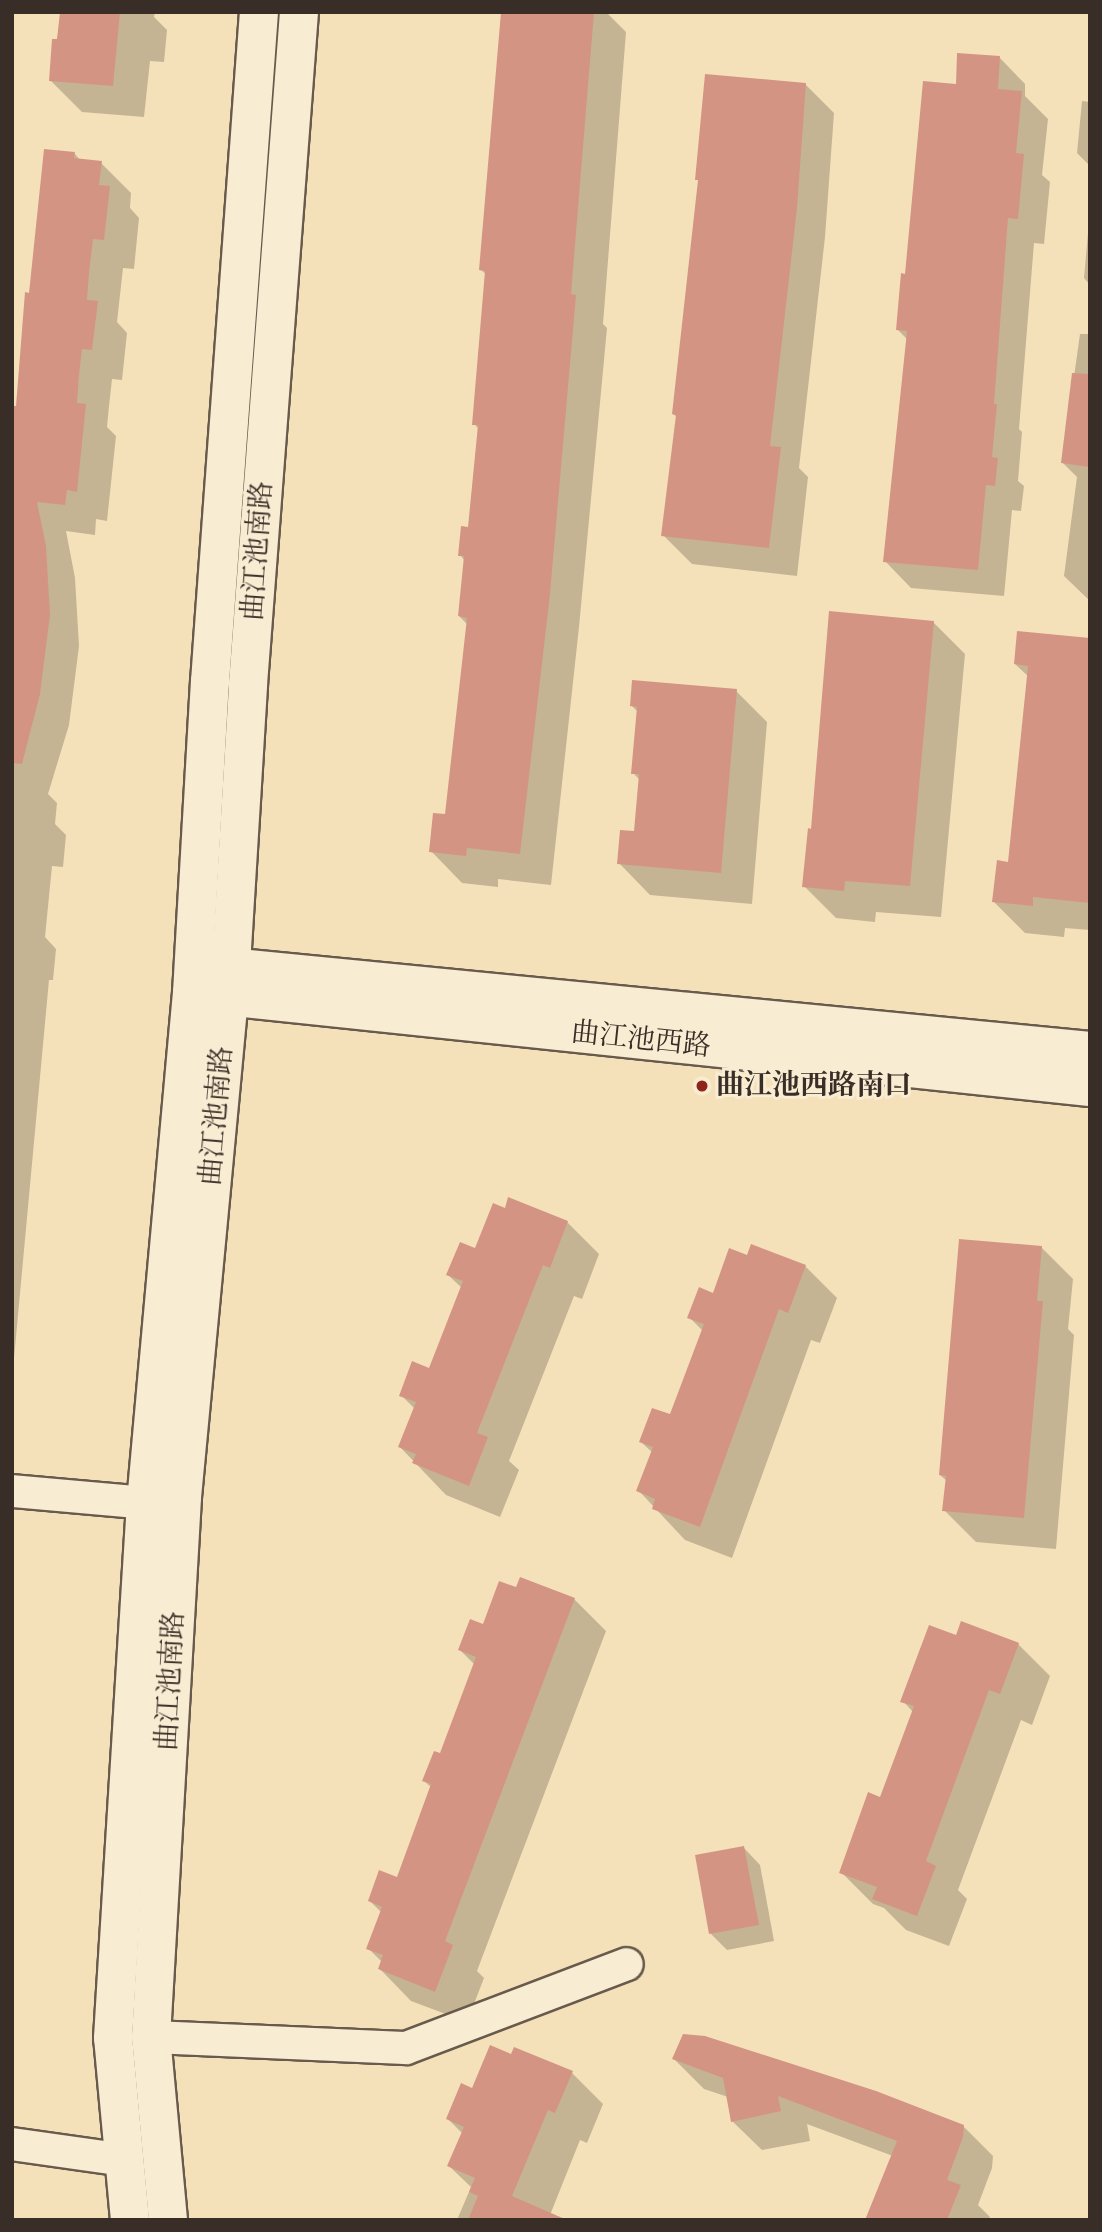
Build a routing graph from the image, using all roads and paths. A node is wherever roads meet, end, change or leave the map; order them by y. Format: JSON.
{"nodes":[{"id":1,"x":259,"y":12,"type":"edge"},
{"id":2,"x":299,"y":12,"type":"edge"},
{"id":3,"x":211,"y":980,"type":"junction"},
{"id":4,"x":1090,"y":1051,"type":"edge"},
{"id":5,"x":1090,"y":1087,"type":"edge"},
{"id":6,"x":12,"y":1491,"type":"edge"},
{"id":7,"x":146,"y":1503,"type":"junction"},
{"id":8,"x":627,"y":1965,"type":"dead end"},
{"id":9,"x":151,"y":2037,"type":"junction"},
{"id":10,"x":12,"y":2144,"type":"edge"},
{"id":11,"x":124,"y":2160,"type":"junction"},
{"id":12,"x":130,"y":2220,"type":"edge"},
{"id":13,"x":168,"y":2220,"type":"edge"}],
"edges":[{"from":1,"to":3,"type":"main road","name":"曲江池南路"},
{"from":2,"to":3,"type":"main road","name":"曲江池南路"},
{"from":3,"to":4,"type":"main road","name":"曲江池西路"},
{"from":3,"to":5,"type":"main road","name":"曲江池西路"},
{"from":3,"to":7,"type":"main road","name":"曲江池南路"},
{"from":3,"to":9,"type":"main road","name":"曲江池南路"},
{"from":6,"to":7,"type":"street"},
{"from":7,"to":11,"type":"main road","name":"曲江池南路"},
{"from":8,"to":9,"type":"street"},
{"from":9,"to":13,"type":"main road","name":"曲江池南路"},
{"from":10,"to":11,"type":"street"},
{"from":11,"to":12,"type":"main road","name":"曲江池南路"}]}
